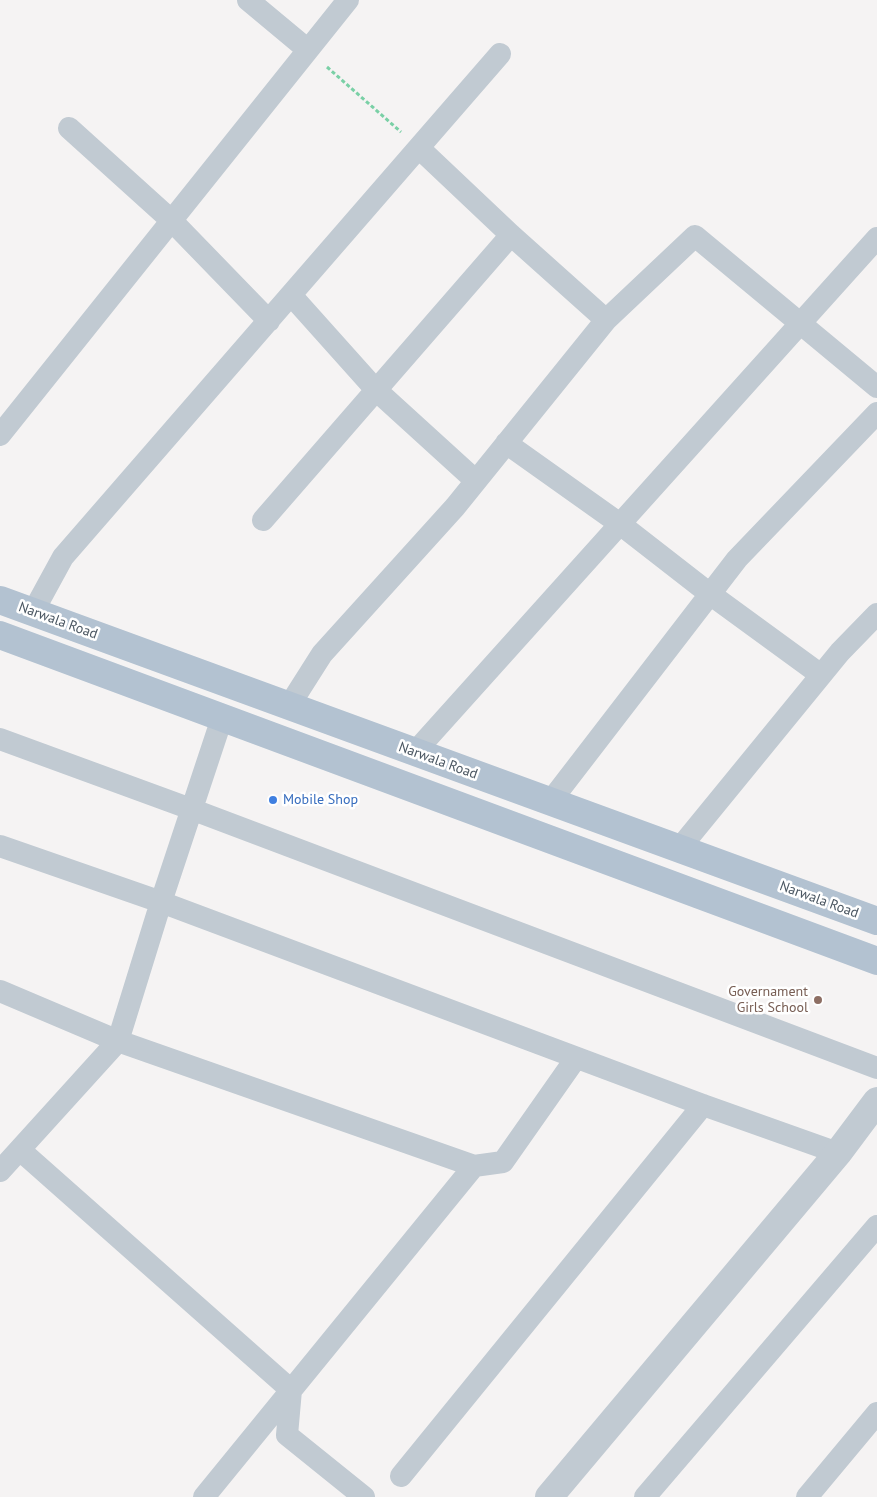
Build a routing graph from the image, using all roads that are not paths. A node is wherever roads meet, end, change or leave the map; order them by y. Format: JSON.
{"nodes":[{"id":1,"x":248,"y":0,"type":"edge"},
{"id":2,"x":348,"y":0,"type":"edge"},
{"id":3,"x":308,"y":50,"type":"junction"},
{"id":4,"x":500,"y":54,"type":"dead end"},
{"id":5,"x":69,"y":128,"type":"dead end"},
{"id":6,"x":419,"y":148,"type":"junction"},
{"id":7,"x":172,"y":220,"type":"junction"},
{"id":8,"x":511,"y":235,"type":"junction"},
{"id":9,"x":877,"y":238,"type":"edge"},
{"id":10,"x":291,"y":295,"type":"junction"},
{"id":11,"x":269,"y":320,"type":"junction"},
{"id":12,"x":606,"y":320,"type":"junction"},
{"id":13,"x":800,"y":323,"type":"junction"},
{"id":14,"x":877,"y":387,"type":"edge"},
{"id":15,"x":376,"y":390,"type":"junction"},
{"id":16,"x":877,"y":412,"type":"edge"},
{"id":17,"x":0,"y":436,"type":"edge"},
{"id":18,"x":506,"y":444,"type":"junction"},
{"id":19,"x":476,"y":481,"type":"junction"},
{"id":20,"x":263,"y":520,"type":"dead end"},
{"id":21,"x":620,"y":524,"type":"junction"},
{"id":22,"x":710,"y":594,"type":"junction"},
{"id":23,"x":0,"y":600,"type":"edge"},
{"id":24,"x":33,"y":612,"type":"junction"},
{"id":25,"x":877,"y":614,"type":"edge"},
{"id":26,"x":0,"y":635,"type":"edge"},
{"id":27,"x":821,"y":675,"type":"junction"},
{"id":28,"x":289,"y":706,"type":"junction"},
{"id":29,"x":222,"y":718,"type":"junction"},
{"id":30,"x":0,"y":739,"type":"edge"},
{"id":31,"x":415,"y":752,"type":"junction"},
{"id":32,"x":550,"y":802,"type":"junction"},
{"id":33,"x":191,"y":809,"type":"junction"},
{"id":34,"x":0,"y":846,"type":"edge"},
{"id":35,"x":679,"y":849,"type":"junction"},
{"id":36,"x":161,"y":902,"type":"junction"},
{"id":37,"x":877,"y":921,"type":"edge"},
{"id":38,"x":877,"y":961,"type":"edge"},
{"id":39,"x":0,"y":991,"type":"edge"},
{"id":40,"x":118,"y":1041,"type":"junction"},
{"id":41,"x":576,"y":1058,"type":"junction"},
{"id":42,"x":877,"y":1068,"type":"edge"},
{"id":43,"x":877,"y":1101,"type":"edge"},
{"id":44,"x":703,"y":1105,"type":"junction"},
{"id":45,"x":20,"y":1150,"type":"junction"},
{"id":46,"x":838,"y":1153,"type":"junction"},
{"id":47,"x":474,"y":1166,"type":"junction"},
{"id":48,"x":0,"y":1171,"type":"edge"},
{"id":49,"x":877,"y":1226,"type":"edge"},
{"id":50,"x":291,"y":1390,"type":"junction"},
{"id":51,"x":877,"y":1413,"type":"edge"},
{"id":52,"x":401,"y":1476,"type":"dead end"},
{"id":53,"x":204,"y":1497,"type":"edge"},
{"id":54,"x":364,"y":1497,"type":"edge"},
{"id":55,"x":549,"y":1497,"type":"edge"},
{"id":56,"x":645,"y":1497,"type":"edge"},
{"id":57,"x":807,"y":1497,"type":"edge"}],
"edges":[{"from":1,"to":3,"type":"street"},
{"from":2,"to":3,"type":"street"},
{"from":3,"to":7,"type":"street"},
{"from":4,"to":6,"type":"street"},
{"from":5,"to":7,"type":"street"},
{"from":6,"to":8,"type":"street"},
{"from":6,"to":10,"type":"street"},
{"from":7,"to":11,"type":"street"},
{"from":7,"to":17,"type":"street"},
{"from":8,"to":12,"type":"street"},
{"from":8,"to":15,"type":"street"},
{"from":9,"to":13,"type":"street"},
{"from":10,"to":11,"type":"street"},
{"from":10,"to":15,"type":"street"},
{"from":11,"to":24,"type":"street"},
{"from":12,"to":13,"type":"street"},
{"from":12,"to":18,"type":"street"},
{"from":13,"to":14,"type":"street"},
{"from":13,"to":21,"type":"street"},
{"from":15,"to":19,"type":"street"},
{"from":15,"to":20,"type":"street"},
{"from":16,"to":22,"type":"street"},
{"from":18,"to":19,"type":"street"},
{"from":18,"to":21,"type":"street"},
{"from":19,"to":28,"type":"street"},
{"from":21,"to":22,"type":"street"},
{"from":21,"to":31,"type":"street"},
{"from":22,"to":27,"type":"street"},
{"from":22,"to":32,"type":"street"},
{"from":23,"to":24,"type":"main road","name":"Narwala Road"},
{"from":24,"to":28,"type":"main road","name":"Narwala Road"},
{"from":25,"to":27,"type":"street"},
{"from":26,"to":29,"type":"main road"},
{"from":27,"to":35,"type":"street"},
{"from":28,"to":31,"type":"main road","name":"Narwala Road"},
{"from":29,"to":33,"type":"street"},
{"from":29,"to":38,"type":"main road"},
{"from":30,"to":33,"type":"street"},
{"from":31,"to":32,"type":"main road","name":"Narwala Road"},
{"from":32,"to":35,"type":"main road","name":"Narwala Road"},
{"from":33,"to":36,"type":"street"},
{"from":33,"to":42,"type":"street"},
{"from":34,"to":36,"type":"street"},
{"from":35,"to":37,"type":"main road","name":"Narwala Road"},
{"from":36,"to":40,"type":"street"},
{"from":36,"to":41,"type":"street"},
{"from":39,"to":40,"type":"street"},
{"from":40,"to":45,"type":"street"},
{"from":40,"to":47,"type":"street"},
{"from":41,"to":44,"type":"street"},
{"from":41,"to":47,"type":"street"},
{"from":43,"to":46,"type":"street"},
{"from":44,"to":46,"type":"street"},
{"from":44,"to":52,"type":"street"},
{"from":45,"to":48,"type":"street"},
{"from":45,"to":50,"type":"street"},
{"from":46,"to":55,"type":"street"},
{"from":47,"to":50,"type":"street"},
{"from":49,"to":56,"type":"street"},
{"from":50,"to":53,"type":"street"},
{"from":50,"to":54,"type":"street"},
{"from":51,"to":57,"type":"street"}]}
